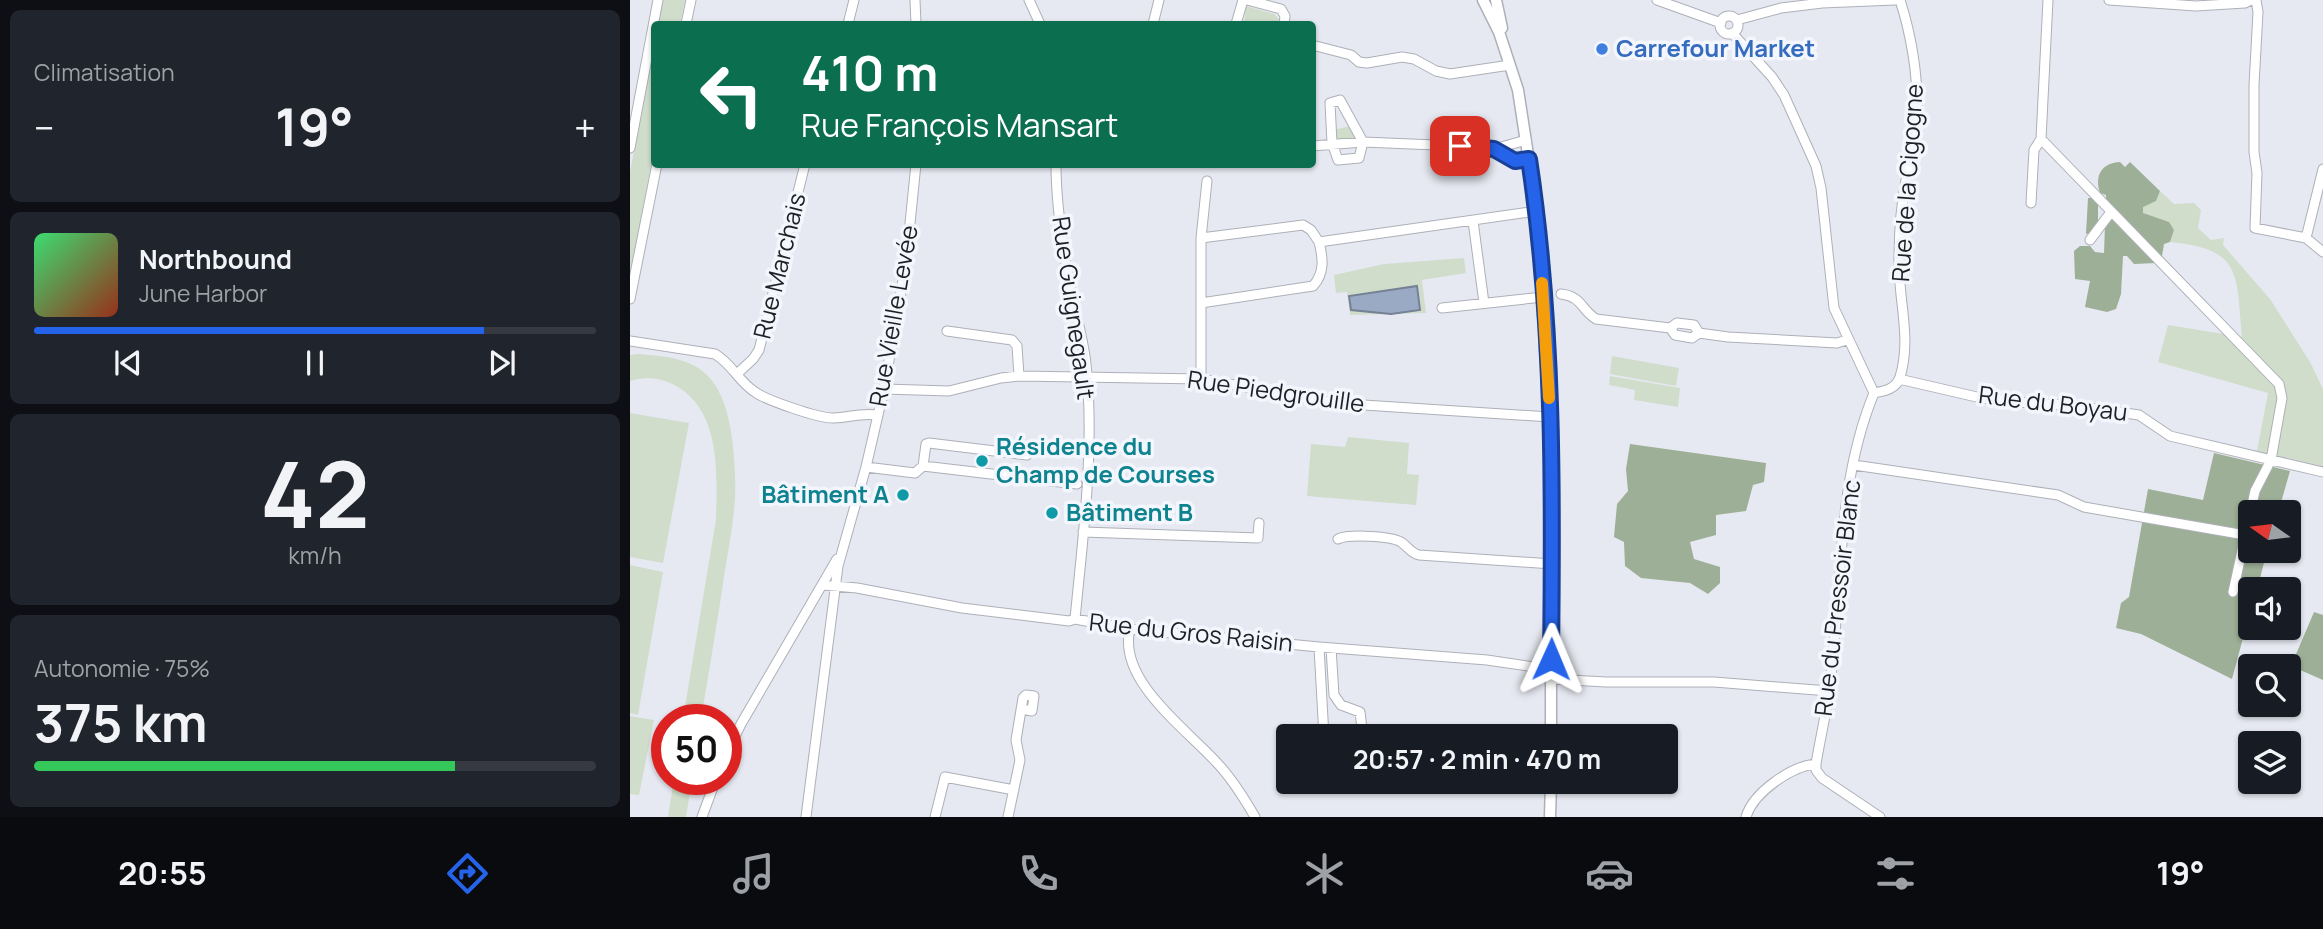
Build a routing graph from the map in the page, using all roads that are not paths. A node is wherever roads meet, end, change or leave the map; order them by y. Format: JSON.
{"nodes":[{"id":1,"x":658,"y":0,"type":"edge"},
{"id":2,"x":691,"y":0,"type":"edge"},
{"id":3,"x":855,"y":0,"type":"edge"},
{"id":4,"x":915,"y":0,"type":"edge"},
{"id":5,"x":1029,"y":0,"type":"edge"},
{"id":6,"x":1159,"y":0,"type":"edge"},
{"id":7,"x":1245,"y":0,"type":"edge"},
{"id":8,"x":1483,"y":0,"type":"edge"},
{"id":9,"x":1496,"y":0,"type":"edge"},
{"id":10,"x":1657,"y":0,"type":"edge"},
{"id":11,"x":1898,"y":0,"type":"edge"},
{"id":12,"x":2048,"y":0,"type":"edge"},
{"id":13,"x":2109,"y":0,"type":"edge"},
{"id":14,"x":2253,"y":0,"type":"edge"},
{"id":15,"x":1737,"y":20,"type":"junction"},
{"id":16,"x":654,"y":21,"type":"edge"},
{"id":17,"x":687,"y":21,"type":"edge"},
{"id":18,"x":849,"y":21,"type":"edge"},
{"id":19,"x":916,"y":21,"type":"edge"},
{"id":20,"x":1039,"y":21,"type":"edge"},
{"id":21,"x":1154,"y":21,"type":"edge"},
{"id":22,"x":1237,"y":21,"type":"edge"},
{"id":23,"x":1284,"y":21,"type":"edge"},
{"id":24,"x":1721,"y":23,"type":"junction"},
{"id":25,"x":1732,"y":33,"type":"junction"},
{"id":26,"x":651,"y":37,"type":"edge"},
{"id":27,"x":1316,"y":46,"type":"edge"},
{"id":28,"x":1509,"y":60,"type":"junction"},
{"id":29,"x":2040,"y":139,"type":"junction"},
{"id":30,"x":1526,"y":140,"type":"junction"},
{"id":31,"x":1363,"y":142,"type":"junction"},
{"id":32,"x":1332,"y":143,"type":"junction"},
{"id":33,"x":1316,"y":145,"type":"edge"},
{"id":34,"x":630,"y":148,"type":"edge"},
{"id":35,"x":1494,"y":149,"type":"junction"},
{"id":36,"x":1529,"y":159,"type":"junction"},
{"id":37,"x":656,"y":168,"type":"edge"},
{"id":38,"x":804,"y":168,"type":"edge"},
{"id":39,"x":916,"y":168,"type":"edge"},
{"id":40,"x":1056,"y":168,"type":"edge"},
{"id":41,"x":2323,"y":169,"type":"edge"},
{"id":42,"x":1207,"y":181,"type":"dead end"},
{"id":43,"x":2031,"y":203,"type":"dead end"},
{"id":44,"x":1536,"y":211,"type":"junction"},
{"id":45,"x":2111,"y":212,"type":"junction"},
{"id":46,"x":1473,"y":221,"type":"junction"},
{"id":47,"x":1201,"y":238,"type":"junction"},
{"id":48,"x":2306,"y":238,"type":"junction"},
{"id":49,"x":2090,"y":240,"type":"dead end"},
{"id":50,"x":1319,"y":242,"type":"junction"},
{"id":51,"x":2323,"y":252,"type":"edge"},
{"id":52,"x":1560,"y":294,"type":"dead end"},
{"id":53,"x":1544,"y":297,"type":"junction"},
{"id":54,"x":630,"y":299,"type":"edge"},
{"id":55,"x":1200,"y":303,"type":"junction"},
{"id":56,"x":1485,"y":303,"type":"junction"},
{"id":57,"x":1442,"y":308,"type":"dead end"},
{"id":58,"x":947,"y":331,"type":"dead end"},
{"id":59,"x":1847,"y":340,"type":"junction"},
{"id":60,"x":630,"y":341,"type":"edge"},
{"id":61,"x":738,"y":373,"type":"junction"},
{"id":62,"x":1019,"y":376,"type":"junction"},
{"id":63,"x":1087,"y":379,"type":"junction"},
{"id":64,"x":1201,"y":379,"type":"junction"},
{"id":65,"x":1899,"y":379,"type":"junction"},
{"id":66,"x":884,"y":389,"type":"junction"},
{"id":67,"x":1874,"y":393,"type":"junction"},
{"id":68,"x":877,"y":415,"type":"junction"},
{"id":69,"x":1550,"y":417,"type":"junction"},
{"id":70,"x":1027,"y":455,"type":"dead end"},
{"id":71,"x":2272,"y":460,"type":"junction"},
{"id":72,"x":923,"y":466,"type":"junction"},
{"id":73,"x":1854,"y":466,"type":"junction"},
{"id":74,"x":866,"y":467,"type":"junction"},
{"id":75,"x":2323,"y":472,"type":"edge"},
{"id":76,"x":1077,"y":484,"type":"dead end"},
{"id":77,"x":2253,"y":500,"type":"edge"},
{"id":78,"x":1259,"y":523,"type":"dead end"},
{"id":79,"x":1083,"y":532,"type":"junction"},
{"id":80,"x":2238,"y":535,"type":"edge"},
{"id":81,"x":1338,"y":539,"type":"dead end"},
{"id":82,"x":842,"y":548,"type":"junction"},
{"id":83,"x":1552,"y":564,"type":"junction"},
{"id":84,"x":2239,"y":564,"type":"edge"},
{"id":85,"x":824,"y":584,"type":"junction"},
{"id":86,"x":836,"y":586,"type":"junction"},
{"id":87,"x":2233,"y":592,"type":"dead end"},
{"id":88,"x":1075,"y":620,"type":"junction"},
{"id":89,"x":1130,"y":629,"type":"junction"},
{"id":90,"x":1319,"y":647,"type":"junction"},
{"id":91,"x":1331,"y":648,"type":"junction"},
{"id":92,"x":1549,"y":674,"type":"junction"},
{"id":93,"x":1829,"y":691,"type":"junction"},
{"id":94,"x":1021,"y":709,"type":"dead end"},
{"id":95,"x":742,"y":722,"type":"edge"},
{"id":96,"x":1323,"y":724,"type":"edge"},
{"id":97,"x":1361,"y":724,"type":"edge"},
{"id":98,"x":1551,"y":724,"type":"edge"},
{"id":99,"x":1815,"y":764,"type":"junction"},
{"id":100,"x":1014,"y":790,"type":"junction"},
{"id":101,"x":1551,"y":794,"type":"edge"},
{"id":102,"x":710,"y":795,"type":"edge"},
{"id":103,"x":702,"y":817,"type":"edge"},
{"id":104,"x":806,"y":817,"type":"edge"},
{"id":105,"x":934,"y":817,"type":"edge"},
{"id":106,"x":1008,"y":817,"type":"edge"},
{"id":107,"x":1255,"y":817,"type":"edge"},
{"id":108,"x":1550,"y":817,"type":"edge"},
{"id":109,"x":1746,"y":817,"type":"edge"},
{"id":110,"x":1880,"y":817,"type":"edge"}],
"edges":[{"from":1,"to":16,"type":"street"},
{"from":2,"to":17,"type":"street"},
{"from":3,"to":18,"type":"street"},
{"from":4,"to":19,"type":"street"},
{"from":5,"to":20,"type":"street"},
{"from":6,"to":21,"type":"street"},
{"from":7,"to":22,"type":"street"},
{"from":7,"to":23,"type":"street"},
{"from":8,"to":28,"type":"main road"},
{"from":9,"to":28,"type":"main road"},
{"from":10,"to":24,"type":"street"},
{"from":11,"to":15,"type":"street"},
{"from":11,"to":65,"type":"street","name":"Rue de la Cigogne"},
{"from":12,"to":29,"type":"street"},
{"from":13,"to":14,"type":"street"},
{"from":14,"to":48,"type":"street"},
{"from":15,"to":24,"type":"street"},
{"from":15,"to":25,"type":"street"},
{"from":24,"to":25,"type":"street"},
{"from":25,"to":59,"type":"street"},
{"from":26,"to":34,"type":"street"},
{"from":27,"to":28,"type":"street"},
{"from":28,"to":30,"type":"main road"},
{"from":29,"to":43,"type":"street"},
{"from":29,"to":45,"type":"street"},
{"from":30,"to":35,"type":"street"},
{"from":30,"to":36,"type":"main road"},
{"from":31,"to":32,"type":"street"},
{"from":31,"to":32,"type":"street"},
{"from":31,"to":32,"type":"street"},
{"from":31,"to":35,"type":"street"},
{"from":32,"to":33,"type":"street"},
{"from":35,"to":36,"type":"street"},
{"from":36,"to":44,"type":"main road"},
{"from":37,"to":54,"type":"street"},
{"from":38,"to":61,"type":"street","name":"Rue Marchais"},
{"from":39,"to":66,"type":"street","name":"Rue Vieille Levée"},
{"from":40,"to":63,"type":"street","name":"Rue Guignegault"},
{"from":41,"to":48,"type":"street"},
{"from":42,"to":47,"type":"street"},
{"from":44,"to":46,"type":"street"},
{"from":44,"to":53,"type":"main road"},
{"from":45,"to":49,"type":"street"},
{"from":45,"to":71,"type":"street"},
{"from":46,"to":50,"type":"street"},
{"from":46,"to":56,"type":"street"},
{"from":47,"to":50,"type":"street"},
{"from":47,"to":55,"type":"street"},
{"from":48,"to":51,"type":"street"},
{"from":50,"to":55,"type":"street"},
{"from":52,"to":59,"type":"street"},
{"from":53,"to":56,"type":"street"},
{"from":53,"to":69,"type":"main road"},
{"from":55,"to":64,"type":"street"},
{"from":56,"to":57,"type":"street"},
{"from":58,"to":62,"type":"street"},
{"from":59,"to":67,"type":"street"},
{"from":60,"to":61,"type":"street"},
{"from":61,"to":68,"type":"street"},
{"from":62,"to":63,"type":"street","name":"Rue Piedgrouille"},
{"from":62,"to":66,"type":"street","name":"Rue Piedgrouille"},
{"from":63,"to":64,"type":"street","name":"Rue Piedgrouille"},
{"from":63,"to":79,"type":"street","name":"Rue Guignegault"},
{"from":64,"to":69,"type":"street","name":"Rue Piedgrouille"},
{"from":65,"to":67,"type":"street"},
{"from":65,"to":71,"type":"street","name":"Rue du Boyau"},
{"from":66,"to":68,"type":"street","name":"Rue Vieille Levée"},
{"from":67,"to":73,"type":"street","name":"Rue du Pressoir Blanc"},
{"from":68,"to":74,"type":"street","name":"Rue Vieille Levée"},
{"from":69,"to":83,"type":"main road"},
{"from":70,"to":72,"type":"street"},
{"from":71,"to":75,"type":"street","name":"Rue du Boyau"},
{"from":71,"to":77,"type":"street"},
{"from":72,"to":74,"type":"street"},
{"from":72,"to":76,"type":"street"},
{"from":73,"to":80,"type":"street"},
{"from":73,"to":93,"type":"street","name":"Rue du Pressoir Blanc"},
{"from":74,"to":82,"type":"street","name":"Rue Vieille Levée"},
{"from":78,"to":79,"type":"street"},
{"from":79,"to":88,"type":"street","name":"Rue Guignegault"},
{"from":81,"to":83,"type":"street"},
{"from":82,"to":85,"type":"street"},
{"from":82,"to":86,"type":"street","name":"Rue Vieille Levée"},
{"from":83,"to":92,"type":"main road"},
{"from":84,"to":87,"type":"street"},
{"from":85,"to":86,"type":"street","name":"Rue du Gros Raisin"},
{"from":85,"to":95,"type":"street"},
{"from":86,"to":88,"type":"street","name":"Rue du Gros Raisin"},
{"from":86,"to":104,"type":"street","name":"Rue Vieille Levée"},
{"from":88,"to":89,"type":"street","name":"Rue du Gros Raisin"},
{"from":89,"to":90,"type":"street","name":"Rue du Gros Raisin"},
{"from":89,"to":107,"type":"street"},
{"from":90,"to":91,"type":"street","name":"Rue du Gros Raisin"},
{"from":90,"to":96,"type":"street"},
{"from":91,"to":92,"type":"street","name":"Rue du Gros Raisin"},
{"from":91,"to":97,"type":"street"},
{"from":92,"to":93,"type":"street","name":"Rue du Gros Raisin"},
{"from":92,"to":98,"type":"main road"},
{"from":93,"to":99,"type":"street","name":"Rue du Pressoir Blanc"},
{"from":94,"to":100,"type":"street"},
{"from":99,"to":109,"type":"street"},
{"from":99,"to":110,"type":"street"},
{"from":100,"to":105,"type":"street"},
{"from":100,"to":106,"type":"street"},
{"from":101,"to":108,"type":"main road"},
{"from":102,"to":103,"type":"street"}]}
